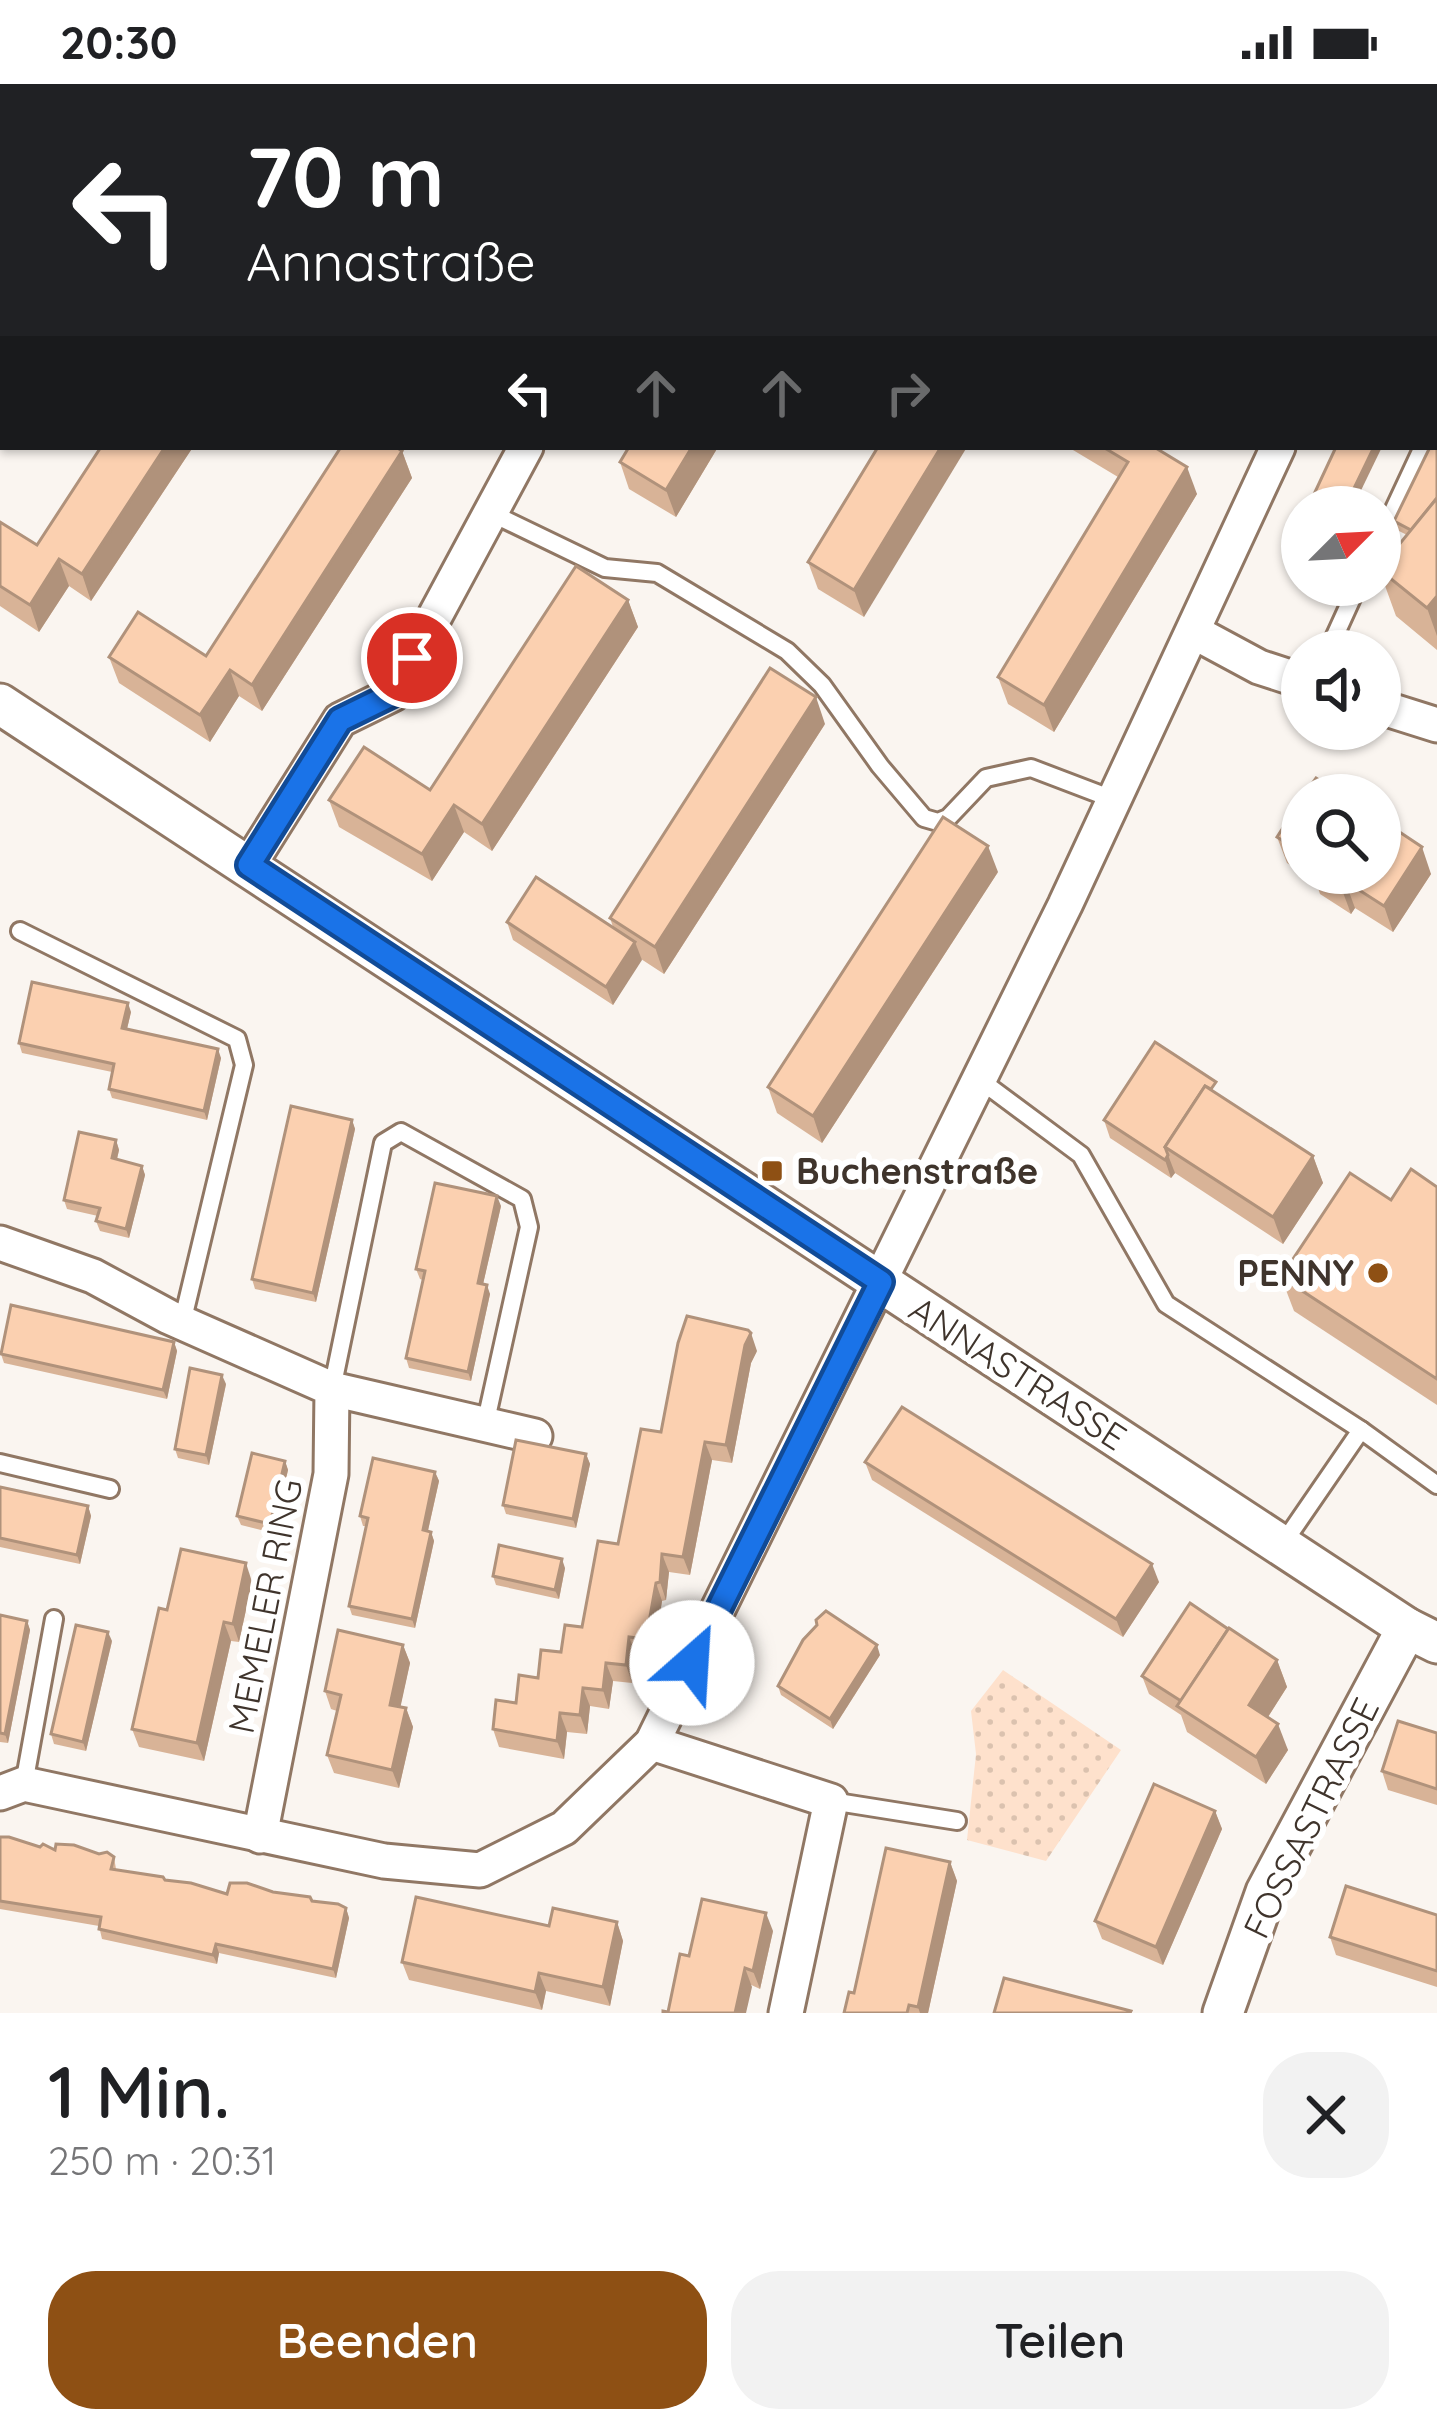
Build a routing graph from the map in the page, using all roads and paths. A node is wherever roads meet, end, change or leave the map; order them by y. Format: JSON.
{"nodes":[{"id":1,"x":524,"y":450,"type":"edge"},
{"id":2,"x":1271,"y":450,"type":"edge"},
{"id":3,"x":1422,"y":450,"type":"edge"},
{"id":4,"x":1401,"y":494,"type":"edge"},
{"id":5,"x":490,"y":513,"type":"junction"},
{"id":6,"x":1194,"y":632,"type":"junction"},
{"id":7,"x":1281,"y":674,"type":"edge"},
{"id":8,"x":0,"y":704,"type":"edge"},
{"id":9,"x":1401,"y":713,"type":"edge"},
{"id":10,"x":1437,"y":725,"type":"edge"},
{"id":11,"x":1115,"y":800,"type":"junction"},
{"id":12,"x":249,"y":865,"type":"junction"},
{"id":13,"x":20,"y":931,"type":"dead end"},
{"id":14,"x":980,"y":1080,"type":"junction"},
{"id":15,"x":0,"y":1244,"type":"edge"},
{"id":16,"x":881,"y":1282,"type":"junction"},
{"id":17,"x":182,"y":1323,"type":"junction"},
{"id":18,"x":332,"y":1389,"type":"junction"},
{"id":19,"x":485,"y":1425,"type":"junction"},
{"id":20,"x":1361,"y":1430,"type":"junction"},
{"id":21,"x":535,"y":1436,"type":"dead end"},
{"id":22,"x":0,"y":1463,"type":"edge"},
{"id":23,"x":1437,"y":1485,"type":"edge"},
{"id":24,"x":110,"y":1489,"type":"dead end"},
{"id":25,"x":1281,"y":1545,"type":"junction"},
{"id":26,"x":54,"y":1619,"type":"dead end"},
{"id":27,"x":1428,"y":1635,"type":"edge"},
{"id":28,"x":652,"y":1743,"type":"junction"},
{"id":29,"x":12,"y":1789,"type":"edge"},
{"id":30,"x":831,"y":1801,"type":"junction"},
{"id":31,"x":957,"y":1821,"type":"dead end"},
{"id":32,"x":260,"y":1836,"type":"junction"},
{"id":33,"x":786,"y":2013,"type":"edge"},
{"id":34,"x":1223,"y":2013,"type":"edge"}],
"edges":[{"from":1,"to":5,"type":"street"},
{"from":2,"to":6,"type":"street"},
{"from":3,"to":4,"type":"lane"},
{"from":5,"to":11,"type":"lane"},
{"from":5,"to":12,"type":"street"},
{"from":6,"to":7,"type":"street"},
{"from":6,"to":11,"type":"street"},
{"from":8,"to":12,"type":"street","name":"ANNASTRASSE"},
{"from":9,"to":10,"type":"street"},
{"from":11,"to":14,"type":"street"},
{"from":12,"to":16,"type":"street","name":"ANNASTRASSE"},
{"from":13,"to":17,"type":"lane"},
{"from":14,"to":16,"type":"street"},
{"from":14,"to":20,"type":"lane"},
{"from":15,"to":17,"type":"street"},
{"from":16,"to":25,"type":"street","name":"ANNASTRASSE"},
{"from":16,"to":28,"type":"street"},
{"from":17,"to":18,"type":"street"},
{"from":18,"to":19,"type":"street"},
{"from":18,"to":19,"type":"lane"},
{"from":18,"to":32,"type":"street","name":"MEMELER RING"},
{"from":19,"to":21,"type":"street"},
{"from":20,"to":23,"type":"lane"},
{"from":20,"to":25,"type":"lane"},
{"from":22,"to":24,"type":"lane"},
{"from":25,"to":27,"type":"street","name":"ANNASTRASSE"},
{"from":26,"to":29,"type":"lane"},
{"from":27,"to":34,"type":"street","name":"FOSSASTRASSE"},
{"from":28,"to":30,"type":"street"},
{"from":28,"to":32,"type":"street"},
{"from":29,"to":32,"type":"street"},
{"from":30,"to":31,"type":"lane"},
{"from":30,"to":33,"type":"street"}]}
